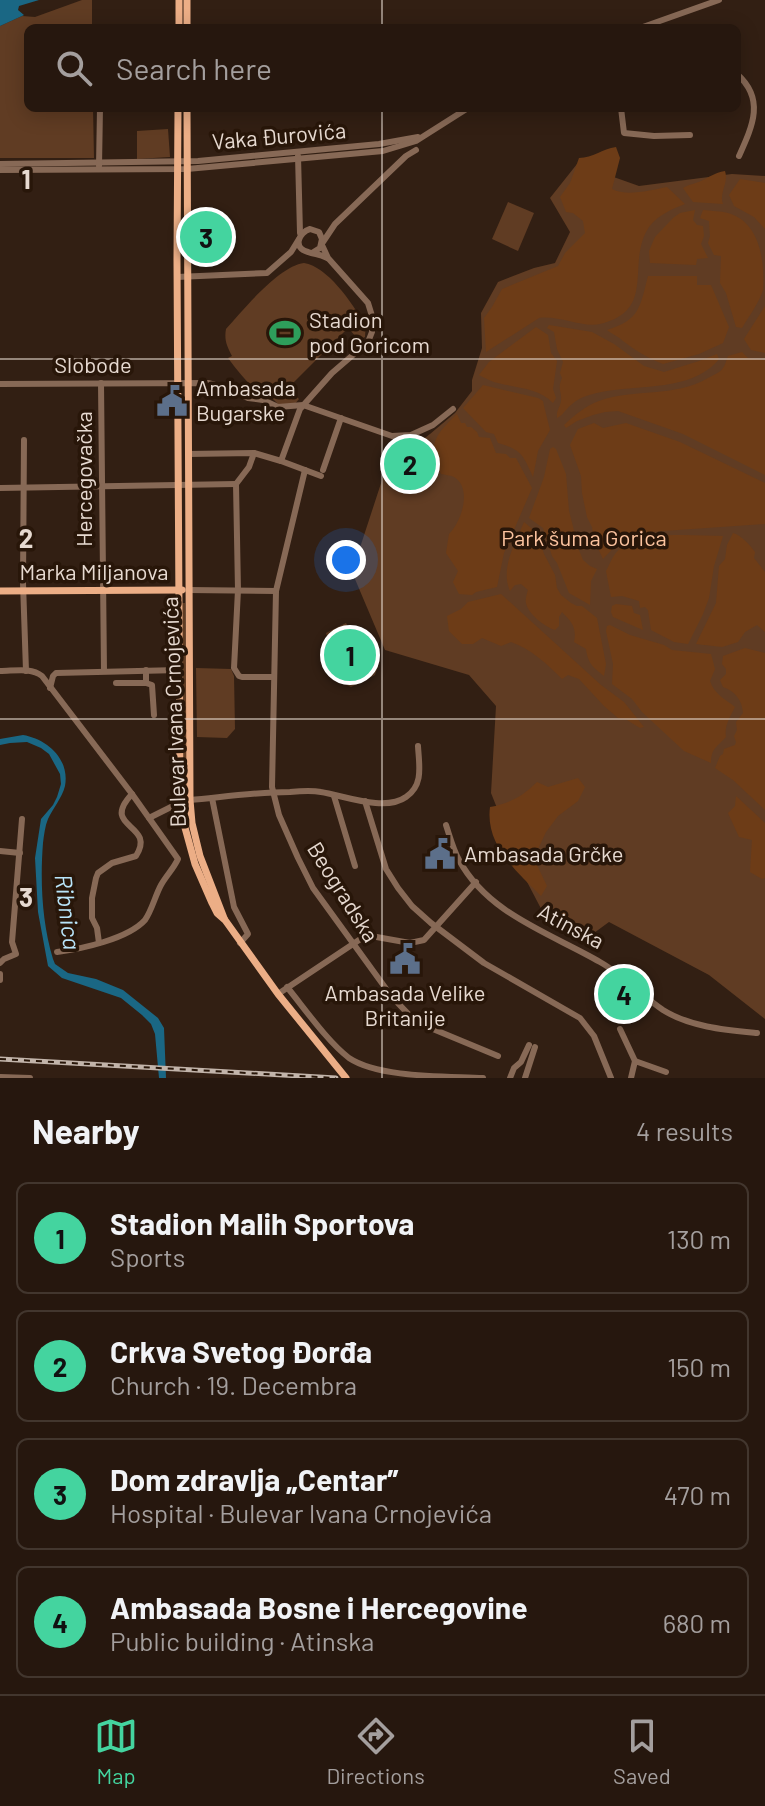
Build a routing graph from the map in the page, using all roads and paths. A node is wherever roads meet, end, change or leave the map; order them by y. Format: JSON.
{"nodes":[{"id":1,"x":179,"y":0,"type":"edge"},
{"id":2,"x":187,"y":0,"type":"edge"},
{"id":3,"x":719,"y":0,"type":"edge"},
{"id":4,"x":179,"y":24,"type":"edge"},
{"id":5,"x":187,"y":24,"type":"edge"},
{"id":6,"x":651,"y":24,"type":"edge"},
{"id":7,"x":741,"y":77,"type":"edge"},
{"id":8,"x":100,"y":112,"type":"edge"},
{"id":9,"x":178,"y":112,"type":"edge"},
{"id":10,"x":187,"y":112,"type":"edge"},
{"id":11,"x":462,"y":112,"type":"edge"},
{"id":12,"x":621,"y":112,"type":"edge"},
{"id":13,"x":690,"y":135,"type":"dead end"},
{"id":14,"x":416,"y":150,"type":"dead end"},
{"id":15,"x":298,"y":155,"type":"junction"},
{"id":16,"x":739,"y":156,"type":"dead end"},
{"id":17,"x":0,"y":164,"type":"edge"},
{"id":18,"x":182,"y":165,"type":"junction"},
{"id":19,"x":99,"y":166,"type":"junction"},
{"id":20,"x":20,"y":167,"type":"junction"},
{"id":21,"x":0,"y":170,"type":"edge"},
{"id":22,"x":299,"y":213,"type":"junction"},
{"id":23,"x":335,"y":224,"type":"junction"},
{"id":24,"x":315,"y":230,"type":"junction"},
{"id":25,"x":299,"y":238,"type":"junction"},
{"id":26,"x":322,"y":244,"type":"junction"},
{"id":27,"x":310,"y":253,"type":"junction"},
{"id":28,"x":283,"y":260,"type":"junction"},
{"id":29,"x":330,"y":260,"type":"junction"},
{"id":30,"x":177,"y":277,"type":"junction"},
{"id":31,"x":187,"y":277,"type":"junction"},
{"id":32,"x":187,"y":382,"type":"junction"},
{"id":33,"x":101,"y":383,"type":"junction"},
{"id":34,"x":177,"y":383,"type":"junction"},
{"id":35,"x":0,"y":384,"type":"edge"},
{"id":36,"x":303,"y":405,"type":"junction"},
{"id":37,"x":453,"y":409,"type":"dead end"},
{"id":38,"x":341,"y":418,"type":"junction"},
{"id":39,"x":24,"y":440,"type":"dead end"},
{"id":40,"x":254,"y":453,"type":"junction"},
{"id":41,"x":188,"y":454,"type":"junction"},
{"id":42,"x":281,"y":461,"type":"junction"},
{"id":43,"x":305,"y":470,"type":"junction"},
{"id":44,"x":236,"y":484,"type":"junction"},
{"id":45,"x":178,"y":485,"type":"junction"},
{"id":46,"x":188,"y":485,"type":"junction"},
{"id":47,"x":102,"y":486,"type":"junction"},
{"id":48,"x":0,"y":488,"type":"edge"},
{"id":49,"x":24,"y":488,"type":"junction"},
{"id":50,"x":102,"y":589,"type":"junction"},
{"id":51,"x":178,"y":590,"type":"junction"},
{"id":52,"x":188,"y":590,"type":"junction"},
{"id":53,"x":238,"y":590,"type":"junction"},
{"id":54,"x":0,"y":591,"type":"edge"},
{"id":55,"x":24,"y":591,"type":"junction"},
{"id":56,"x":276,"y":591,"type":"junction"},
{"id":57,"x":146,"y":670,"type":"junction"},
{"id":58,"x":179,"y":670,"type":"junction"},
{"id":59,"x":0,"y":671,"type":"edge"},
{"id":60,"x":26,"y":671,"type":"junction"},
{"id":61,"x":104,"y":671,"type":"junction"},
{"id":62,"x":273,"y":677,"type":"junction"},
{"id":63,"x":116,"y":683,"type":"dead end"},
{"id":64,"x":146,"y":683,"type":"junction"},
{"id":65,"x":50,"y":688,"type":"junction"},
{"id":66,"x":154,"y":715,"type":"dead end"},
{"id":67,"x":418,"y":746,"type":"dead end"},
{"id":68,"x":273,"y":792,"type":"junction"},
{"id":69,"x":132,"y":794,"type":"junction"},
{"id":70,"x":334,"y":796,"type":"junction"},
{"id":71,"x":212,"y":798,"type":"junction"},
{"id":72,"x":190,"y":800,"type":"junction"},
{"id":73,"x":365,"y":801,"type":"junction"},
{"id":74,"x":181,"y":802,"type":"junction"},
{"id":75,"x":149,"y":818,"type":"junction"},
{"id":76,"x":22,"y":819,"type":"dead end"},
{"id":77,"x":446,"y":825,"type":"dead end"},
{"id":78,"x":0,"y":851,"type":"edge"},
{"id":79,"x":20,"y":853,"type":"junction"},
{"id":80,"x":355,"y":866,"type":"dead end"},
{"id":81,"x":476,"y":882,"type":"junction"},
{"id":82,"x":225,"y":920,"type":"junction"},
{"id":83,"x":437,"y":927,"type":"junction"},
{"id":84,"x":99,"y":943,"type":"junction"},
{"id":85,"x":240,"y":943,"type":"junction"},
{"id":86,"x":352,"y":943,"type":"junction"},
{"id":87,"x":57,"y":952,"type":"dead end"},
{"id":88,"x":0,"y":963,"type":"edge"},
{"id":89,"x":287,"y":987,"type":"junction"},
{"id":90,"x":278,"y":994,"type":"junction"},
{"id":91,"x":620,"y":1029,"type":"dead end"},
{"id":92,"x":757,"y":1033,"type":"dead end"},
{"id":93,"x":498,"y":1056,"type":"dead end"},
{"id":94,"x":635,"y":1061,"type":"junction"},
{"id":95,"x":666,"y":1072,"type":"dead end"},
{"id":96,"x":0,"y":1077,"type":"edge"},
{"id":97,"x":30,"y":1078,"type":"edge"},
{"id":98,"x":346,"y":1078,"type":"edge"},
{"id":99,"x":483,"y":1078,"type":"edge"},
{"id":100,"x":510,"y":1078,"type":"edge"},
{"id":101,"x":525,"y":1078,"type":"edge"},
{"id":102,"x":611,"y":1078,"type":"edge"},
{"id":103,"x":631,"y":1078,"type":"edge"}],
"edges":[{"from":1,"to":4,"type":"main road"},
{"from":2,"to":5,"type":"main road"},
{"from":3,"to":6,"type":"street"},
{"from":7,"to":16,"type":"street"},
{"from":8,"to":19,"type":"street"},
{"from":9,"to":18,"type":"main road","name":"Bulevar Ivana Crnojevića"},
{"from":10,"to":18,"type":"main road","name":"Bulevar Ivana Crnojevića"},
{"from":11,"to":15,"type":"street","name":"Vaka Đurovića"},
{"from":12,"to":13,"type":"street"},
{"from":14,"to":23,"type":"street"},
{"from":15,"to":18,"type":"street","name":"Vaka Đurovića"},
{"from":15,"to":22,"type":"street","name":"Vaka Đurovića"},
{"from":17,"to":20,"type":"street"},
{"from":18,"to":19,"type":"street","name":"Vaka Đurovića"},
{"from":18,"to":30,"type":"main road","name":"Bulevar Ivana Crnojevića"},
{"from":18,"to":31,"type":"main road","name":"Bulevar Ivana Crnojevića"},
{"from":19,"to":20,"type":"street","name":"Vaka Đurovića"},
{"from":20,"to":21,"type":"street"},
{"from":22,"to":24,"type":"street"},
{"from":22,"to":25,"type":"street","name":"Vaka Đurovića"},
{"from":23,"to":24,"type":"street"},
{"from":23,"to":26,"type":"street"},
{"from":24,"to":25,"type":"street"},
{"from":24,"to":26,"type":"street"},
{"from":25,"to":27,"type":"street"},
{"from":25,"to":28,"type":"street"},
{"from":26,"to":27,"type":"street"},
{"from":26,"to":29,"type":"street"},
{"from":27,"to":28,"type":"street"},
{"from":27,"to":29,"type":"street"},
{"from":28,"to":31,"type":"street"},
{"from":29,"to":36,"type":"street"},
{"from":30,"to":31,"type":"street"},
{"from":30,"to":34,"type":"main road","name":"Bulevar Ivana Crnojevića"},
{"from":31,"to":32,"type":"main road","name":"Bulevar Ivana Crnojevića"},
{"from":32,"to":34,"type":"street","name":"Slobode"},
{"from":32,"to":36,"type":"street","name":"Slobode"},
{"from":32,"to":41,"type":"main road","name":"Bulevar Ivana Crnojevića"},
{"from":33,"to":34,"type":"street","name":"Slobode"},
{"from":33,"to":35,"type":"street","name":"Slobode"},
{"from":33,"to":47,"type":"street","name":"Hercegovačka"},
{"from":34,"to":45,"type":"main road","name":"Bulevar Ivana Crnojevića"},
{"from":36,"to":38,"type":"street","name":"Slobode"},
{"from":36,"to":42,"type":"street"},
{"from":37,"to":38,"type":"street","name":"Slobode"},
{"from":38,"to":43,"type":"street"},
{"from":39,"to":49,"type":"street"},
{"from":40,"to":41,"type":"street"},
{"from":40,"to":42,"type":"street"},
{"from":40,"to":44,"type":"street"},
{"from":41,"to":46,"type":"main road","name":"Bulevar Ivana Crnojevića"},
{"from":42,"to":43,"type":"street"},
{"from":43,"to":56,"type":"street","name":"Beogradska"},
{"from":44,"to":46,"type":"street"},
{"from":44,"to":53,"type":"street"},
{"from":45,"to":46,"type":"street"},
{"from":45,"to":47,"type":"street"},
{"from":45,"to":51,"type":"main road","name":"Bulevar Ivana Crnojevića"},
{"from":46,"to":52,"type":"main road","name":"Bulevar Ivana Crnojevića"},
{"from":47,"to":49,"type":"street"},
{"from":47,"to":50,"type":"street","name":"Hercegovačka"},
{"from":48,"to":49,"type":"street"},
{"from":49,"to":55,"type":"street"},
{"from":50,"to":51,"type":"main road","name":"Marka Miljanova"},
{"from":50,"to":55,"type":"main road","name":"Marka Miljanova"},
{"from":50,"to":61,"type":"street","name":"Hercegovačka"},
{"from":51,"to":52,"type":"main road","name":"Marka Miljanova"},
{"from":51,"to":58,"type":"main road","name":"Bulevar Ivana Crnojevića"},
{"from":52,"to":53,"type":"street"},
{"from":52,"to":72,"type":"main road","name":"Bulevar Ivana Crnojevića"},
{"from":53,"to":56,"type":"street"},
{"from":53,"to":62,"type":"street"},
{"from":54,"to":55,"type":"main road","name":"Marka Miljanova"},
{"from":55,"to":60,"type":"street"},
{"from":56,"to":62,"type":"street","name":"Beogradska"},
{"from":57,"to":58,"type":"street"},
{"from":57,"to":61,"type":"street"},
{"from":57,"to":64,"type":"street"},
{"from":58,"to":74,"type":"main road","name":"Bulevar Ivana Crnojevića"},
{"from":59,"to":60,"type":"street"},
{"from":60,"to":65,"type":"street"},
{"from":61,"to":65,"type":"street"},
{"from":62,"to":68,"type":"street","name":"Beogradska"},
{"from":63,"to":64,"type":"street"},
{"from":64,"to":66,"type":"street"},
{"from":65,"to":69,"type":"street"},
{"from":67,"to":73,"type":"street"},
{"from":68,"to":70,"type":"street"},
{"from":68,"to":71,"type":"street"},
{"from":68,"to":86,"type":"street","name":"Beogradska"},
{"from":69,"to":75,"type":"street"},
{"from":69,"to":84,"type":"street"},
{"from":70,"to":73,"type":"street"},
{"from":70,"to":80,"type":"street"},
{"from":71,"to":72,"type":"street"},
{"from":71,"to":85,"type":"street","name":"Bulevar Ivana Crnojevića"},
{"from":72,"to":74,"type":"street"},
{"from":72,"to":82,"type":"main road","name":"Bulevar Ivana Crnojevića"},
{"from":73,"to":83,"type":"street"},
{"from":74,"to":75,"type":"street"},
{"from":74,"to":82,"type":"main road","name":"Bulevar Ivana Crnojevića"},
{"from":75,"to":84,"type":"street"},
{"from":76,"to":79,"type":"street"},
{"from":77,"to":81,"type":"street","name":"Atinska"},
{"from":78,"to":79,"type":"street"},
{"from":79,"to":88,"type":"street"},
{"from":81,"to":83,"type":"street"},
{"from":81,"to":92,"type":"street","name":"Atinska"},
{"from":82,"to":85,"type":"main road"},
{"from":83,"to":86,"type":"street"},
{"from":83,"to":102,"type":"street"},
{"from":84,"to":87,"type":"street"},
{"from":85,"to":90,"type":"main road"},
{"from":86,"to":89,"type":"street"},
{"from":86,"to":93,"type":"street","name":"Beogradska"},
{"from":89,"to":90,"type":"street"},
{"from":89,"to":99,"type":"street"},
{"from":90,"to":98,"type":"main road"},
{"from":91,"to":94,"type":"street"},
{"from":94,"to":95,"type":"street"},
{"from":94,"to":103,"type":"street"},
{"from":96,"to":97,"type":"street"},
{"from":100,"to":101,"type":"street"}]}
